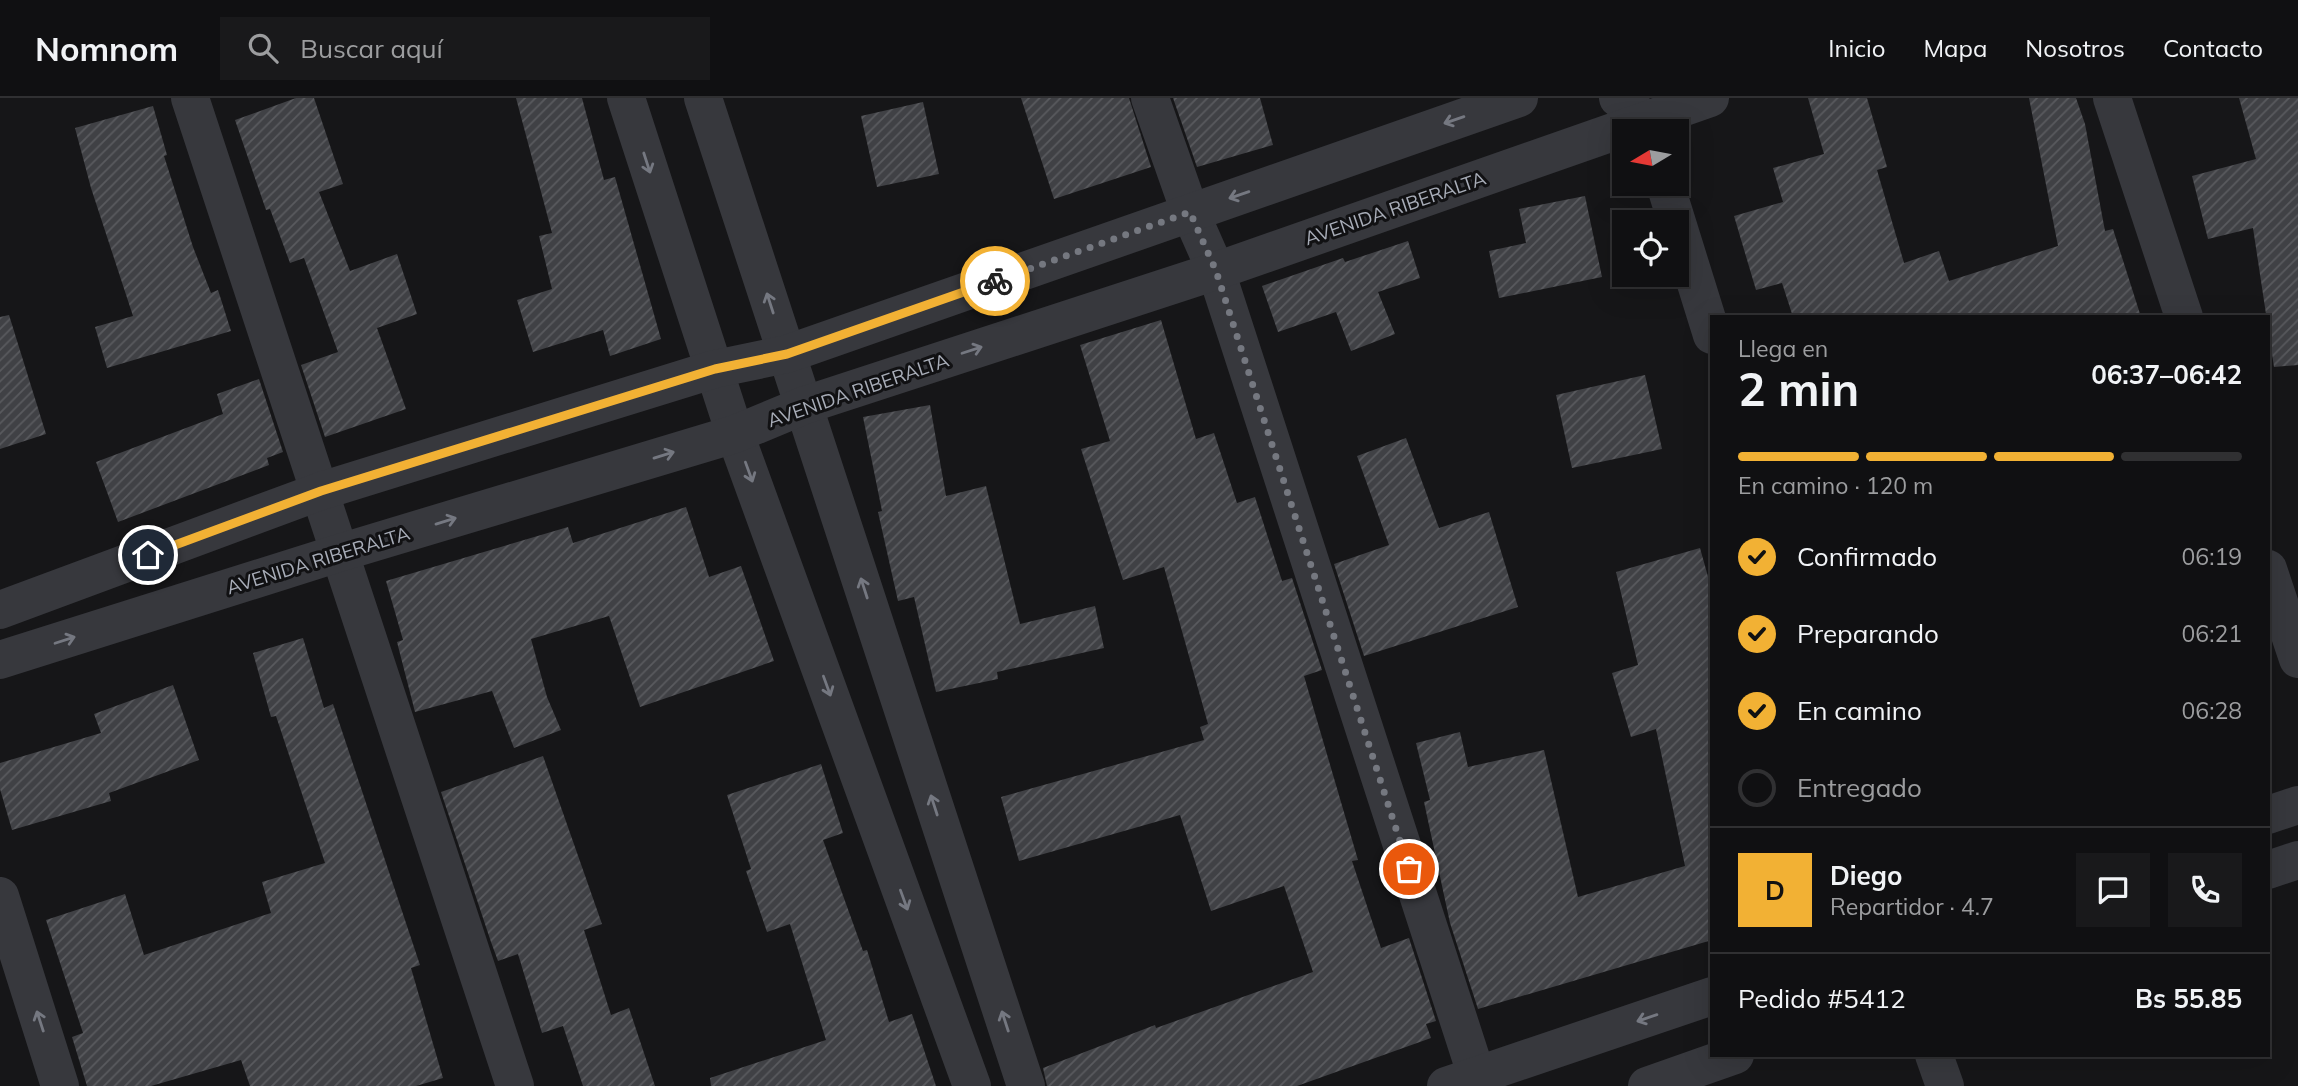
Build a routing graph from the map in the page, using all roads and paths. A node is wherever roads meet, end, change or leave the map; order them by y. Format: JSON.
{"nodes":[{"id":1,"x":190,"y":98,"type":"edge"},
{"id":2,"x":626,"y":98,"type":"edge"},
{"id":3,"x":703,"y":98,"type":"edge"},
{"id":4,"x":1150,"y":98,"type":"edge"},
{"id":5,"x":1519,"y":98,"type":"edge"},
{"id":6,"x":1710,"y":98,"type":"edge"},
{"id":7,"x":2112,"y":98,"type":"edge"},
{"id":8,"x":1640,"y":112,"type":"edge"},
{"id":9,"x":1669,"y":196,"type":"edge"},
{"id":10,"x":1190,"y":212,"type":"junction"},
{"id":11,"x":1216,"y":271,"type":"junction"},
{"id":12,"x":2184,"y":315,"type":"edge"},
{"id":13,"x":1710,"y":329,"type":"edge"},
{"id":14,"x":787,"y":354,"type":"junction"},
{"id":15,"x":715,"y":369,"type":"junction"},
{"id":16,"x":805,"y":405,"type":"junction"},
{"id":17,"x":735,"y":434,"type":"junction"},
{"id":18,"x":321,"y":491,"type":"junction"},
{"id":19,"x":339,"y":553,"type":"junction"},
{"id":20,"x":2270,"y":575,"type":"edge"},
{"id":21,"x":0,"y":610,"type":"edge"},
{"id":22,"x":2298,"y":659,"type":"edge"},
{"id":23,"x":0,"y":660,"type":"edge"},
{"id":24,"x":2298,"y":805,"type":"edge"},
{"id":25,"x":2270,"y":814,"type":"edge"},
{"id":26,"x":2298,"y":860,"type":"edge"},
{"id":27,"x":2270,"y":869,"type":"edge"},
{"id":28,"x":0,"y":896,"type":"edge"},
{"id":29,"x":1710,"y":997,"type":"edge"},
{"id":30,"x":1729,"y":1057,"type":"edge"},
{"id":31,"x":1935,"y":1057,"type":"edge"},
{"id":32,"x":1468,"y":1083,"type":"edge"},
{"id":33,"x":60,"y":1086,"type":"edge"},
{"id":34,"x":515,"y":1086,"type":"edge"},
{"id":35,"x":972,"y":1086,"type":"edge"},
{"id":36,"x":1026,"y":1086,"type":"edge"},
{"id":37,"x":1647,"y":1086,"type":"edge"},
{"id":38,"x":1945,"y":1086,"type":"edge"}],
"edges":[{"from":1,"to":18,"type":"street"},
{"from":2,"to":15,"type":"street","one_way":true},
{"from":14,"to":3,"type":"street","one_way":true},
{"from":4,"to":10,"type":"street"},
{"from":5,"to":10,"type":"street","one_way":true},
{"from":6,"to":8,"type":"street","name":"AVENIDA RIBERALTA"},
{"from":7,"to":12,"type":"street"},
{"from":8,"to":11,"type":"street","name":"AVENIDA RIBERALTA"},
{"from":9,"to":13,"type":"street"},
{"from":10,"to":11,"type":"street"},
{"from":10,"to":14,"type":"street"},
{"from":16,"to":11,"type":"street","name":"AVENIDA RIBERALTA","one_way":true},
{"from":11,"to":32,"type":"street"},
{"from":14,"to":15,"type":"street"},
{"from":14,"to":16,"type":"street"},
{"from":15,"to":17,"type":"street"},
{"from":15,"to":18,"type":"street"},
{"from":16,"to":17,"type":"street","name":"AVENIDA RIBERALTA"},
{"from":36,"to":16,"type":"street","one_way":true},
{"from":19,"to":17,"type":"street","name":"AVENIDA RIBERALTA","one_way":true},
{"from":17,"to":35,"type":"street","one_way":true},
{"from":18,"to":19,"type":"street"},
{"from":18,"to":21,"type":"street"},
{"from":23,"to":19,"type":"street","name":"AVENIDA RIBERALTA","one_way":true},
{"from":19,"to":34,"type":"street"},
{"from":20,"to":22,"type":"street"},
{"from":24,"to":25,"type":"street"},
{"from":26,"to":27,"type":"street"},
{"from":33,"to":28,"type":"street","one_way":true},
{"from":29,"to":32,"type":"street","one_way":true},
{"from":30,"to":37,"type":"street"},
{"from":31,"to":38,"type":"street"}]}
